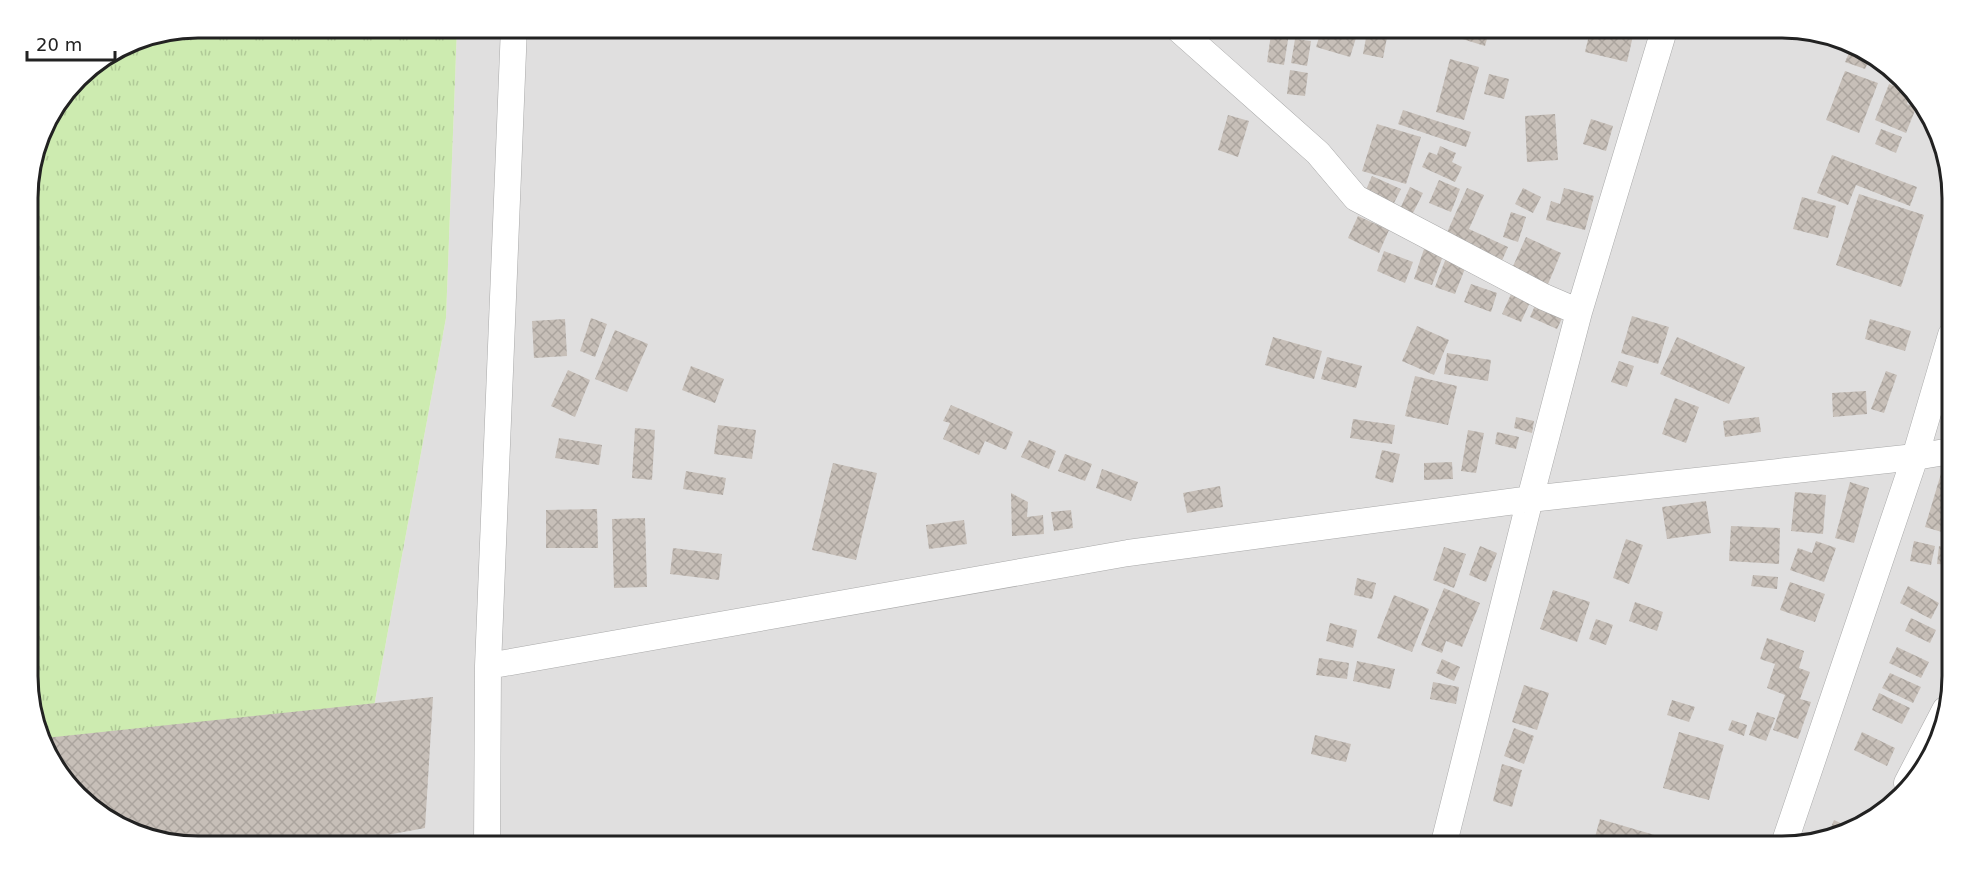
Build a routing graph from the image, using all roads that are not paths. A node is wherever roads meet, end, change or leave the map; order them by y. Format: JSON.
{"nodes":[{"id":1,"x":514,"y":38,"type":"edge"},
{"id":2,"x":1188,"y":38,"type":"edge"},
{"id":3,"x":1662,"y":38,"type":"edge"},
{"id":4,"x":1579,"y":312,"type":"junction"},
{"id":5,"x":1942,"y":366,"type":"edge"},
{"id":6,"x":1942,"y":452,"type":"edge"},
{"id":7,"x":1915,"y":457,"type":"junction"},
{"id":8,"x":1530,"y":499,"type":"junction"},
{"id":9,"x":488,"y":666,"type":"junction"},
{"id":10,"x":487,"y":836,"type":"edge"},
{"id":11,"x":1446,"y":836,"type":"edge"},
{"id":12,"x":1787,"y":836,"type":"edge"}],
"edges":[{"from":1,"to":9,"type":"street"},
{"from":2,"to":4,"type":"street"},
{"from":3,"to":4,"type":"street"},
{"from":4,"to":8,"type":"street"},
{"from":5,"to":7,"type":"street"},
{"from":6,"to":7,"type":"street"},
{"from":7,"to":8,"type":"street"},
{"from":7,"to":12,"type":"street"},
{"from":8,"to":9,"type":"street"},
{"from":8,"to":11,"type":"street"},
{"from":9,"to":10,"type":"street"}]}
